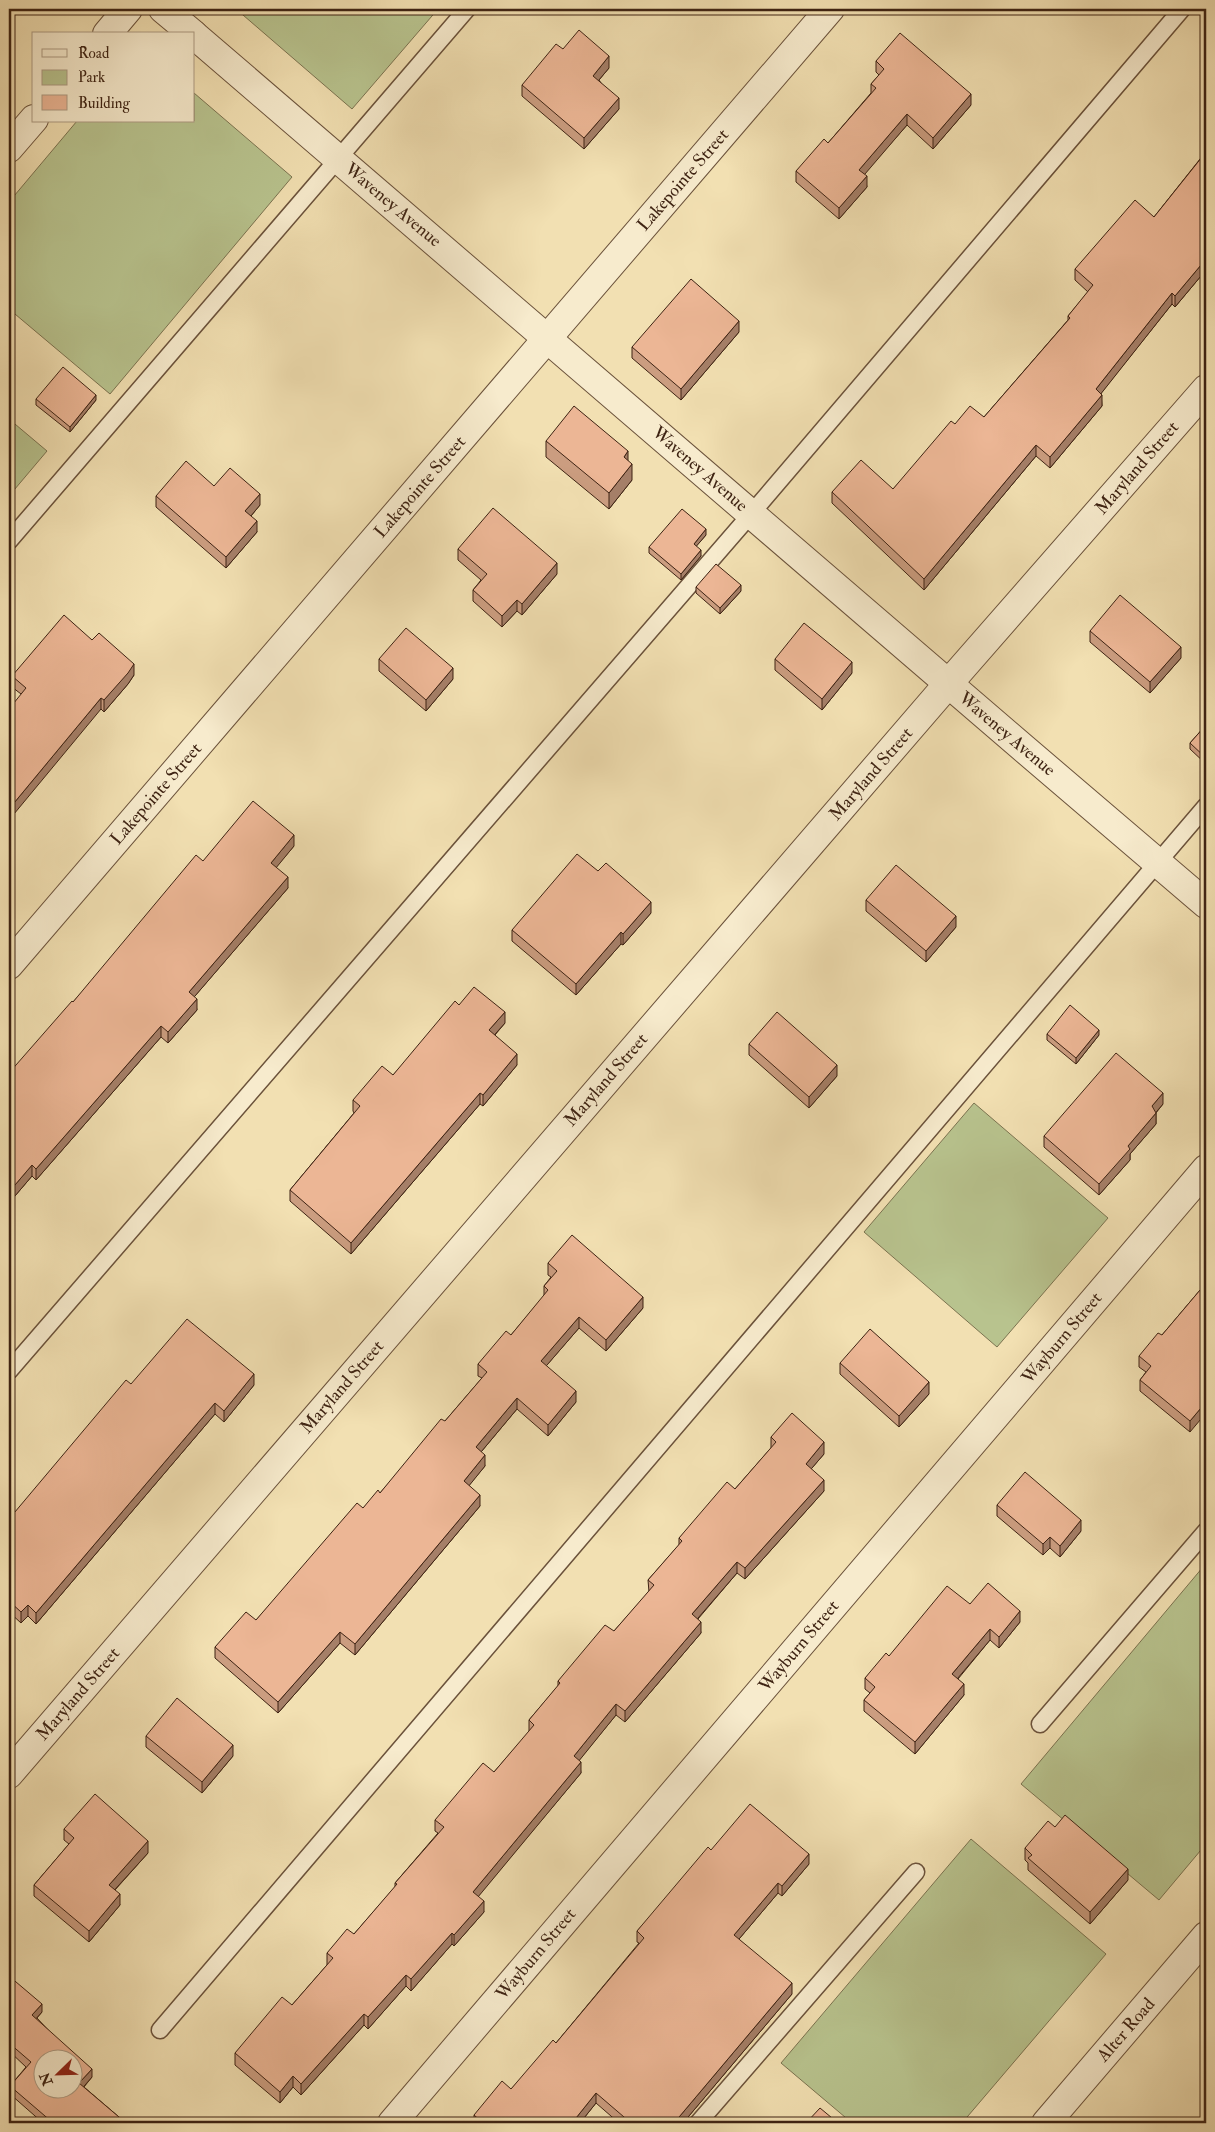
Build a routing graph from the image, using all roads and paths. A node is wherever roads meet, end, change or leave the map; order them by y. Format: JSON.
{"nodes":[{"id":1,"x":128,"y":9,"type":"edge"},
{"id":2,"x":163,"y":9,"type":"edge"},
{"id":3,"x":467,"y":9,"type":"edge"},
{"id":4,"x":830,"y":9,"type":"edge"},
{"id":5,"x":1182,"y":9,"type":"edge"},
{"id":6,"x":109,"y":32,"type":"edge"},
{"id":7,"x":191,"y":32,"type":"edge"},
{"id":8,"x":195,"y":36,"type":"edge"},
{"id":9,"x":32,"y":121,"type":"edge"},
{"id":10,"x":9,"y":148,"type":"edge"},
{"id":11,"x":339,"y":158,"type":"junction"},
{"id":12,"x":548,"y":337,"type":"junction"},
{"id":13,"x":1206,"y":389,"type":"edge"},
{"id":14,"x":751,"y":514,"type":"junction"},
{"id":15,"x":9,"y":541,"type":"edge"},
{"id":16,"x":948,"y":684,"type":"junction"},
{"id":17,"x":1206,"y":806,"type":"edge"},
{"id":18,"x":1157,"y":862,"type":"junction"},
{"id":19,"x":1206,"y":904,"type":"edge"},
{"id":20,"x":9,"y":965,"type":"edge"},
{"id":21,"x":1206,"y":1169,"type":"edge"},
{"id":22,"x":9,"y":1371,"type":"edge"},
{"id":23,"x":1206,"y":1531,"type":"edge"},
{"id":24,"x":1040,"y":1724,"type":"dead end"},
{"id":25,"x":9,"y":1774,"type":"edge"},
{"id":26,"x":916,"y":1872,"type":"dead end"},
{"id":27,"x":1206,"y":1936,"type":"edge"},
{"id":28,"x":160,"y":2030,"type":"dead end"},
{"id":29,"x":392,"y":2123,"type":"edge"},
{"id":30,"x":698,"y":2123,"type":"edge"},
{"id":31,"x":1046,"y":2123,"type":"edge"}],
"edges":[{"from":1,"to":6,"type":"street"},
{"from":2,"to":7,"type":"street","name":"Waveney Avenue"},
{"from":3,"to":11,"type":"lane"},
{"from":4,"to":12,"type":"street","name":"Lakepointe Street"},
{"from":5,"to":14,"type":"lane"},
{"from":8,"to":11,"type":"street","name":"Waveney Avenue"},
{"from":9,"to":10,"type":"street"},
{"from":11,"to":12,"type":"street","name":"Waveney Avenue"},
{"from":11,"to":15,"type":"lane"},
{"from":12,"to":14,"type":"street","name":"Waveney Avenue"},
{"from":12,"to":20,"type":"street","name":"Lakepointe Street"},
{"from":13,"to":16,"type":"street","name":"Maryland Street"},
{"from":14,"to":16,"type":"street","name":"Waveney Avenue"},
{"from":14,"to":22,"type":"lane"},
{"from":16,"to":18,"type":"street","name":"Waveney Avenue"},
{"from":16,"to":25,"type":"street","name":"Maryland Street"},
{"from":17,"to":18,"type":"lane"},
{"from":18,"to":19,"type":"street","name":"Waveney Avenue"},
{"from":18,"to":28,"type":"lane"},
{"from":21,"to":29,"type":"street","name":"Wayburn Street"},
{"from":23,"to":24,"type":"lane"},
{"from":26,"to":30,"type":"lane"},
{"from":27,"to":31,"type":"street","name":"Alter Road"}]}
